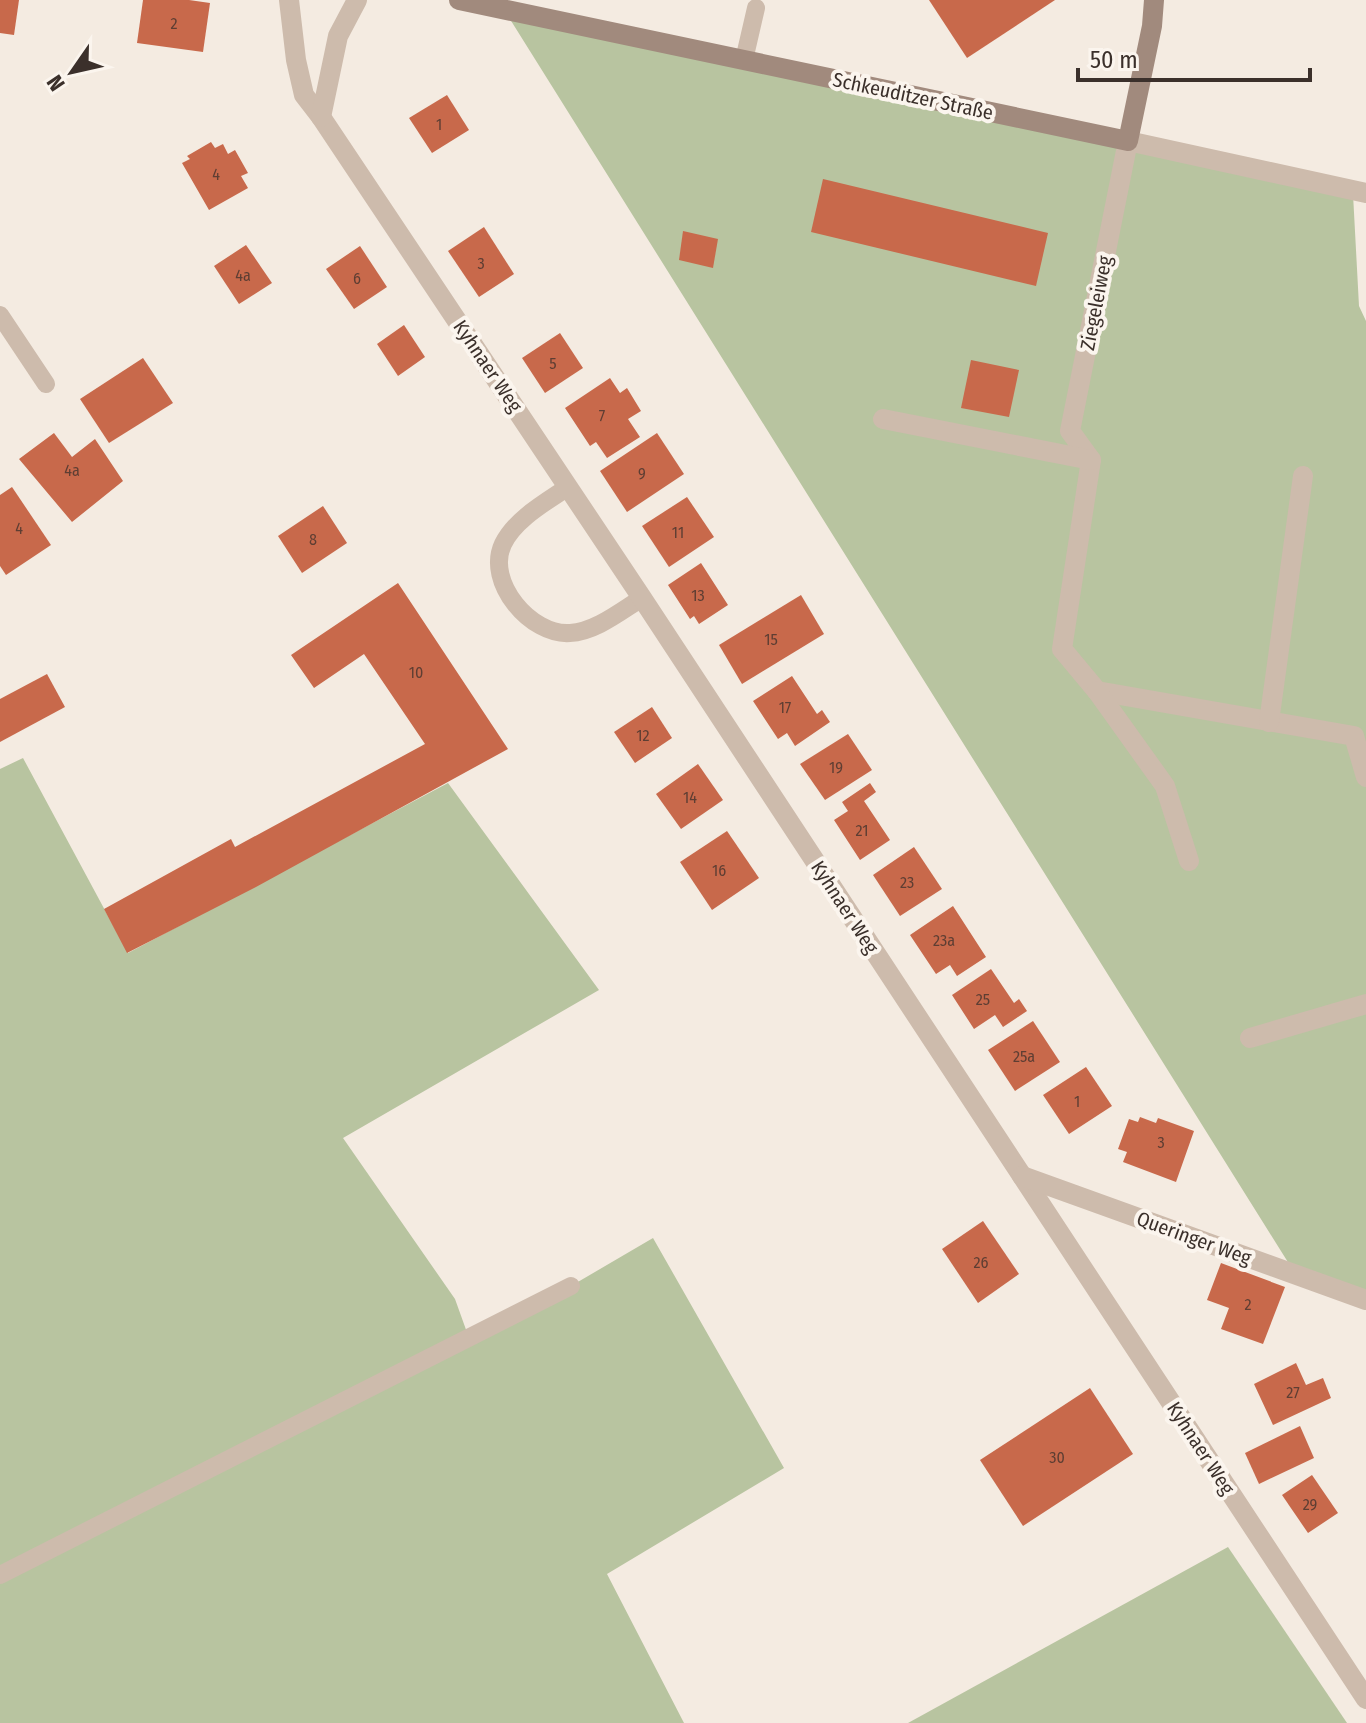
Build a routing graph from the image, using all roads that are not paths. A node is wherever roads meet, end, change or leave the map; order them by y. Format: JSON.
{"nodes":[{"id":1,"x":289,"y":0,"type":"edge"},
{"id":2,"x":357,"y":0,"type":"edge"},
{"id":3,"x":459,"y":0,"type":"edge"},
{"id":4,"x":1154,"y":0,"type":"edge"},
{"id":5,"x":756,"y":8,"type":"dead end"},
{"id":6,"x":744,"y":60,"type":"junction"},
{"id":7,"x":321,"y":117,"type":"junction"},
{"id":8,"x":1128,"y":141,"type":"junction"},
{"id":9,"x":1366,"y":193,"type":"edge"},
{"id":10,"x":0,"y":315,"type":"edge"},
{"id":11,"x":46,"y":384,"type":"dead end"},
{"id":12,"x":883,"y":419,"type":"dead end"},
{"id":13,"x":1091,"y":460,"type":"junction"},
{"id":14,"x":1303,"y":476,"type":"dead end"},
{"id":15,"x":568,"y":487,"type":"junction"},
{"id":16,"x":642,"y":598,"type":"junction"},
{"id":17,"x":1097,"y":691,"type":"junction"},
{"id":18,"x":1269,"y":722,"type":"junction"},
{"id":19,"x":1366,"y":777,"type":"edge"},
{"id":20,"x":1189,"y":861,"type":"dead end"},
{"id":21,"x":1366,"y":1004,"type":"edge"},
{"id":22,"x":1250,"y":1038,"type":"dead end"},
{"id":23,"x":1022,"y":1176,"type":"junction"},
{"id":24,"x":571,"y":1286,"type":"dead end"},
{"id":25,"x":1366,"y":1300,"type":"edge"},
{"id":26,"x":0,"y":1575,"type":"edge"},
{"id":27,"x":1366,"y":1699,"type":"edge"}],
"edges":[{"from":1,"to":7,"type":"street","name":"Kyhnaer Weg"},
{"from":2,"to":7,"type":"street"},
{"from":3,"to":6,"type":"street","name":"Schkeuditzer Straße"},
{"from":4,"to":8,"type":"street"},
{"from":5,"to":6,"type":"lane"},
{"from":6,"to":8,"type":"street","name":"Schkeuditzer Straße"},
{"from":7,"to":15,"type":"street","name":"Kyhnaer Weg"},
{"from":8,"to":9,"type":"street","name":"Schkeuditzer Straße"},
{"from":8,"to":13,"type":"street","name":"Ziegeleiweg"},
{"from":10,"to":11,"type":"lane"},
{"from":12,"to":13,"type":"street"},
{"from":13,"to":17,"type":"street"},
{"from":14,"to":18,"type":"street"},
{"from":15,"to":16,"type":"street","name":"Kyhnaer Weg"},
{"from":15,"to":16,"type":"lane"},
{"from":16,"to":23,"type":"street","name":"Kyhnaer Weg"},
{"from":17,"to":18,"type":"street"},
{"from":17,"to":20,"type":"street"},
{"from":18,"to":19,"type":"street"},
{"from":21,"to":22,"type":"street"},
{"from":23,"to":25,"type":"street","name":"Queringer Weg"},
{"from":23,"to":27,"type":"street","name":"Kyhnaer Weg"},
{"from":24,"to":26,"type":"lane"}]}
